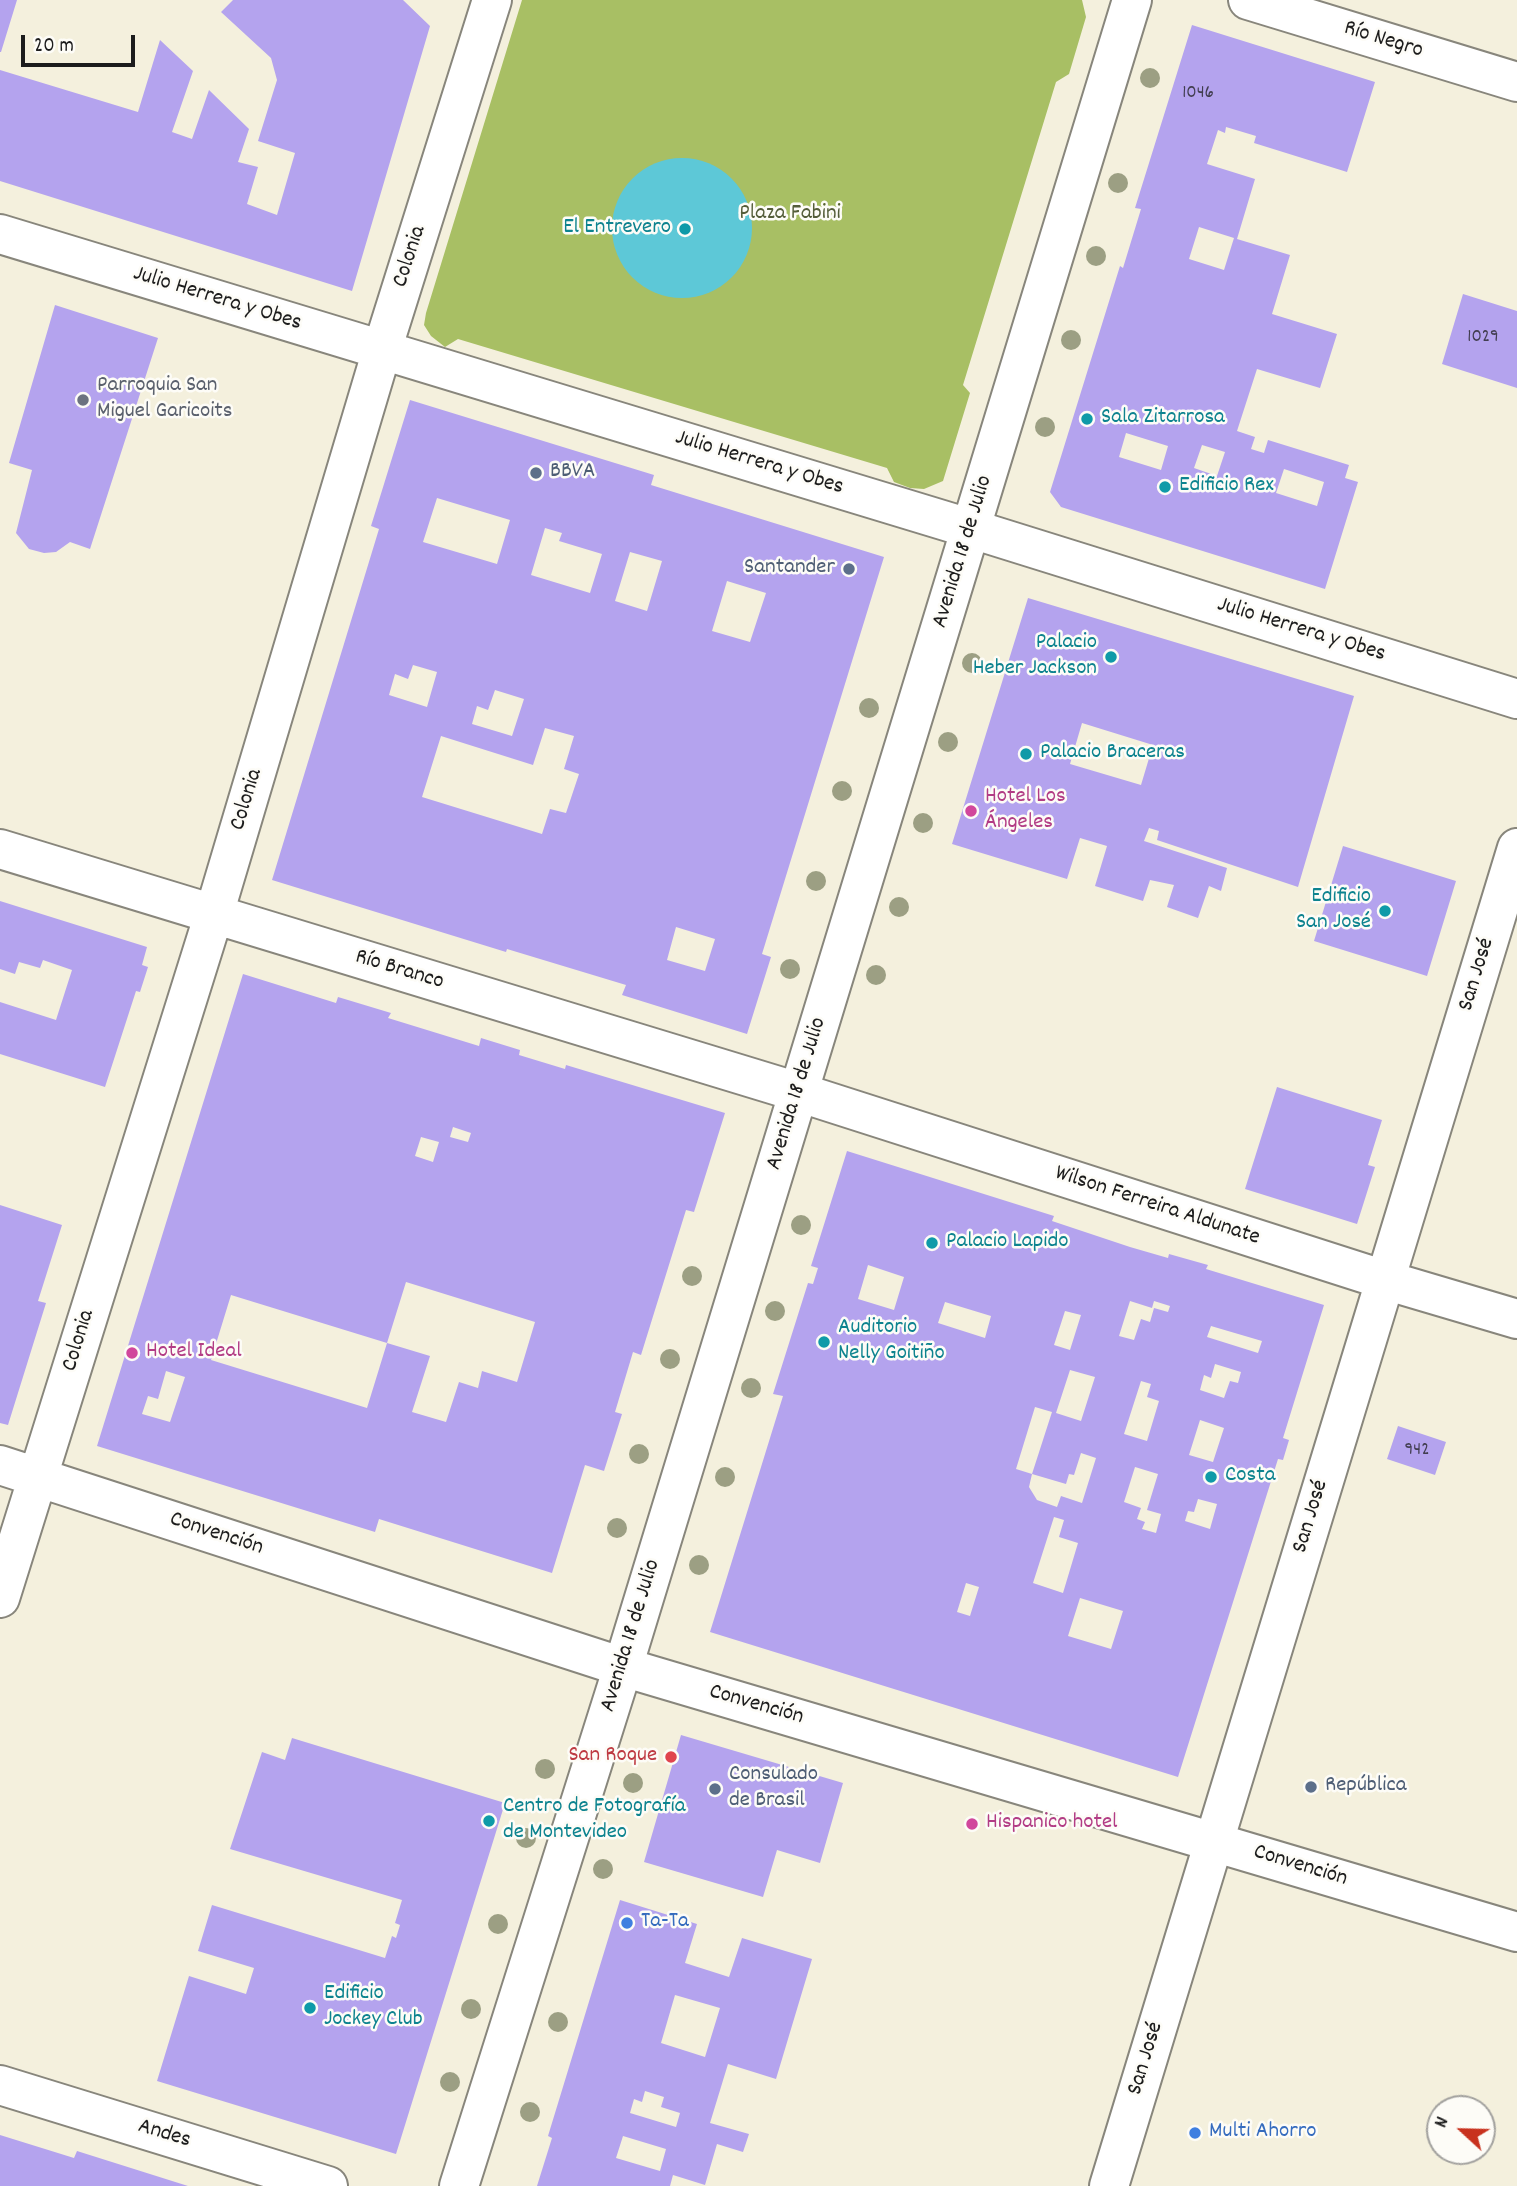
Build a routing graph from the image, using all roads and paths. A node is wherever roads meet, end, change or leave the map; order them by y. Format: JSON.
{"nodes":[{"id":1,"x":492,"y":0,"type":"edge"},
{"id":2,"x":1132,"y":0,"type":"edge"},
{"id":3,"x":1248,"y":0,"type":"edge"},
{"id":4,"x":1517,"y":82,"type":"edge"},
{"id":5,"x":0,"y":234,"type":"edge"},
{"id":6,"x":382,"y":350,"type":"junction"},
{"id":7,"x":972,"y":529,"type":"junction"},
{"id":8,"x":1517,"y":699,"type":"edge"},
{"id":9,"x":1517,"y":848,"type":"edge"},
{"id":10,"x":0,"y":849,"type":"edge"},
{"id":11,"x":214,"y":914,"type":"junction"},
{"id":12,"x":798,"y":1092,"type":"junction"},
{"id":13,"x":1385,"y":1280,"type":"junction"},
{"id":14,"x":1517,"y":1319,"type":"edge"},
{"id":15,"x":0,"y":1465,"type":"edge"},
{"id":16,"x":37,"y":1477,"type":"junction"},
{"id":17,"x":0,"y":1598,"type":"edge"},
{"id":18,"x":624,"y":1667,"type":"junction"},
{"id":19,"x":1214,"y":1841,"type":"junction"},
{"id":20,"x":1517,"y":1932,"type":"edge"},
{"id":21,"x":0,"y":2085,"type":"edge"},
{"id":22,"x":328,"y":2186,"type":"edge"},
{"id":23,"x":459,"y":2186,"type":"edge"},
{"id":24,"x":1109,"y":2186,"type":"edge"}],
"edges":[{"from":1,"to":6,"type":"street","name":"Colonia"},
{"from":2,"to":7,"type":"street","name":"Avenida 18 de Julio"},
{"from":3,"to":4,"type":"street","name":"Río Negro"},
{"from":5,"to":6,"type":"street","name":"Julio Herrera y Obes"},
{"from":6,"to":7,"type":"street","name":"Julio Herrera y Obes"},
{"from":6,"to":11,"type":"street","name":"Colonia"},
{"from":7,"to":8,"type":"street","name":"Julio Herrera y Obes"},
{"from":7,"to":12,"type":"street","name":"Avenida 18 de Julio"},
{"from":9,"to":13,"type":"street","name":"San José"},
{"from":10,"to":11,"type":"street","name":"Río Branco"},
{"from":11,"to":12,"type":"street","name":"Río Branco"},
{"from":11,"to":16,"type":"street","name":"Colonia"},
{"from":12,"to":13,"type":"street","name":"Wilson Ferreira Aldunate"},
{"from":12,"to":18,"type":"street","name":"Avenida 18 de Julio"},
{"from":13,"to":14,"type":"street","name":"Wilson Ferreira Aldunate"},
{"from":13,"to":19,"type":"street","name":"San José"},
{"from":15,"to":16,"type":"street","name":"Convención"},
{"from":16,"to":17,"type":"street","name":"Colonia"},
{"from":16,"to":18,"type":"street","name":"Convención"},
{"from":18,"to":19,"type":"street","name":"Convención"},
{"from":18,"to":23,"type":"street","name":"Avenida 18 de Julio"},
{"from":19,"to":20,"type":"street","name":"Convención"},
{"from":19,"to":24,"type":"street","name":"San José"},
{"from":21,"to":22,"type":"street","name":"Andes"}]}
